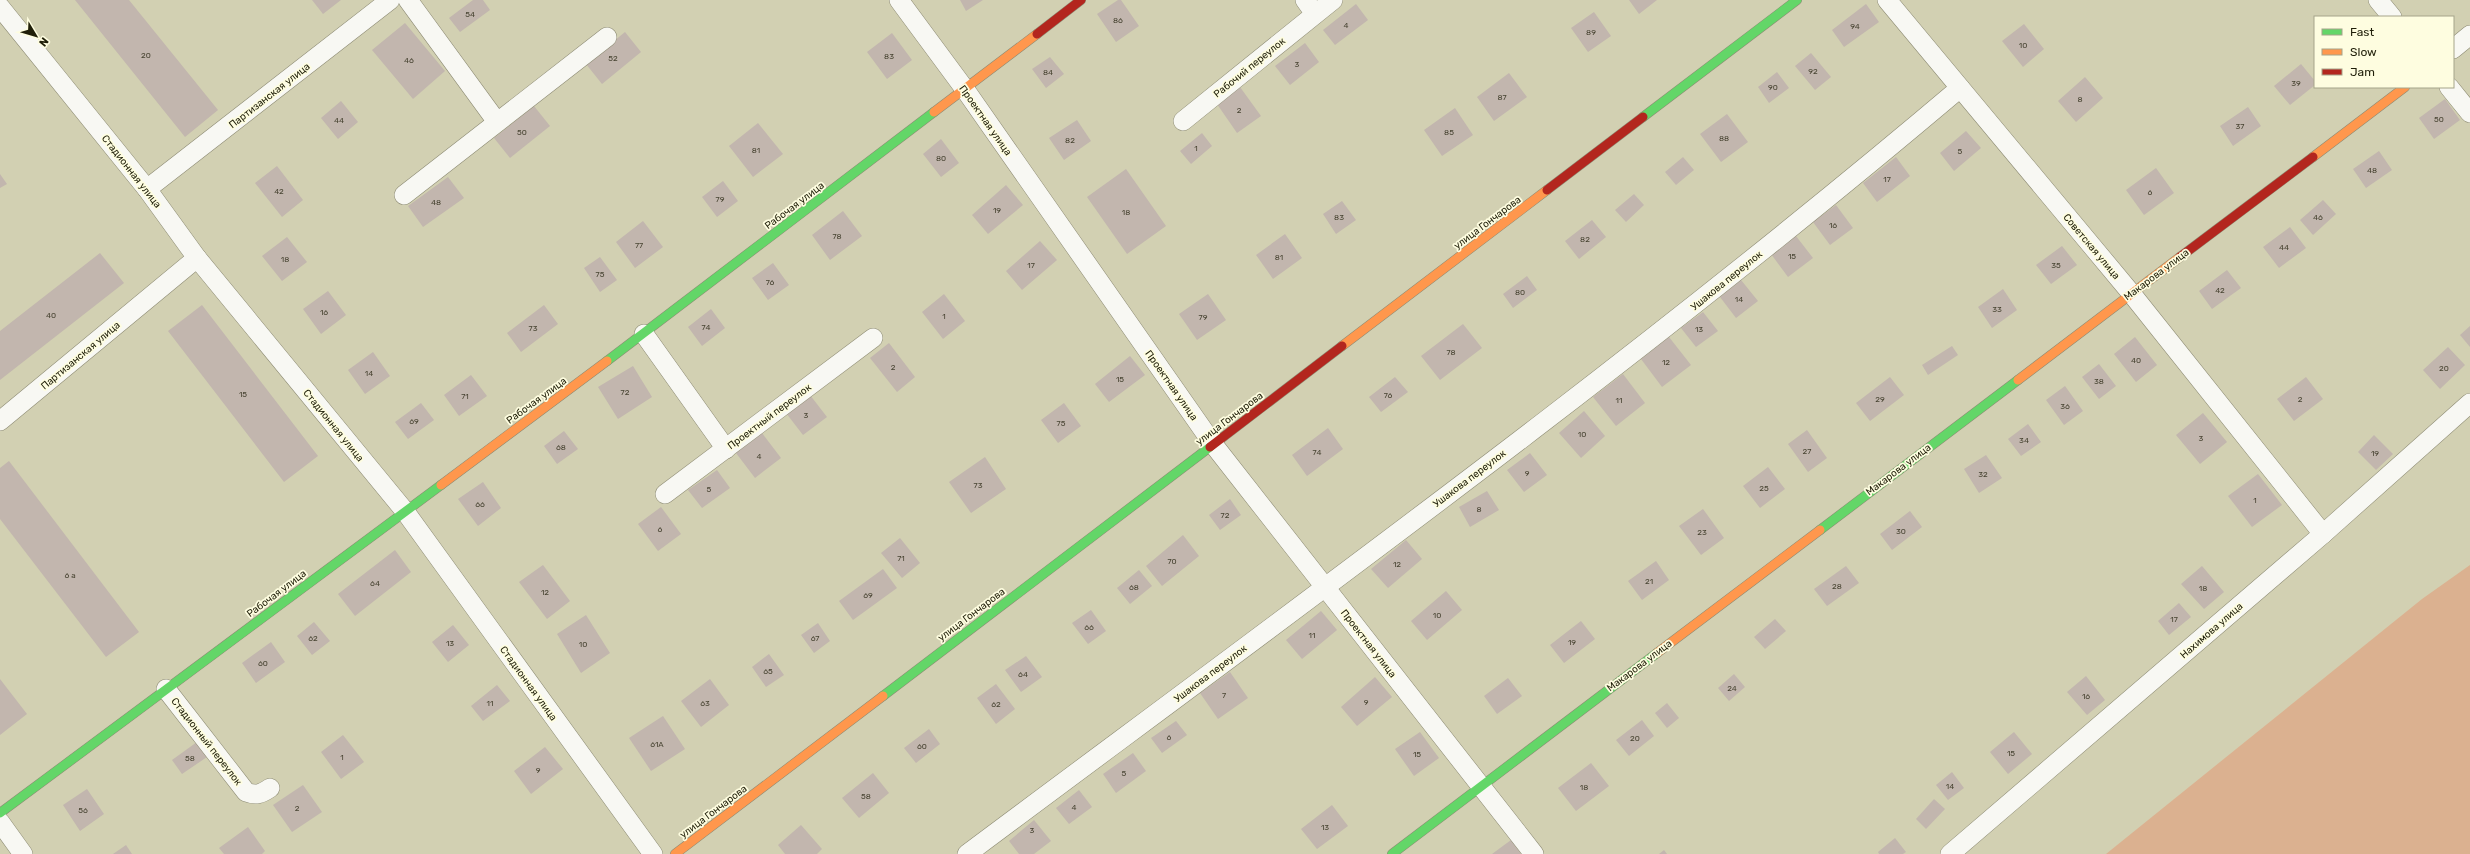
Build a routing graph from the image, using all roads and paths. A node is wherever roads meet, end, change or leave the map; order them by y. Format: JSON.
{"nodes":[{"id":1,"x":390,"y":0,"type":"edge"},
{"id":2,"x":408,"y":0,"type":"edge"},
{"id":3,"x":899,"y":0,"type":"edge"},
{"id":4,"x":1081,"y":0,"type":"edge"},
{"id":5,"x":1333,"y":0,"type":"edge"},
{"id":6,"x":1796,"y":0,"type":"edge"},
{"id":7,"x":1887,"y":0,"type":"edge"},
{"id":8,"x":2378,"y":0,"type":"edge"},
{"id":9,"x":0,"y":7,"type":"edge"},
{"id":10,"x":1310,"y":7,"type":"edge"},
{"id":11,"x":2391,"y":16,"type":"edge"},
{"id":12,"x":2470,"y":35,"type":"edge"},
{"id":13,"x":606,"y":37,"type":"dead end"},
{"id":14,"x":2454,"y":48,"type":"edge"},
{"id":15,"x":964,"y":88,"type":"junction"},
{"id":16,"x":1960,"y":88,"type":"junction"},
{"id":17,"x":2404,"y":88,"type":"edge"},
{"id":18,"x":2450,"y":88,"type":"edge"},
{"id":19,"x":2470,"y":113,"type":"edge"},
{"id":20,"x":1183,"y":121,"type":"dead end"},
{"id":21,"x":496,"y":122,"type":"junction"},
{"id":22,"x":147,"y":189,"type":"junction"},
{"id":23,"x":404,"y":195,"type":"dead end"},
{"id":24,"x":197,"y":258,"type":"junction"},
{"id":25,"x":2131,"y":293,"type":"junction"},
{"id":26,"x":644,"y":334,"type":"junction"},
{"id":27,"x":873,"y":338,"type":"dead end"},
{"id":28,"x":2470,"y":403,"type":"edge"},
{"id":29,"x":0,"y":421,"type":"edge"},
{"id":30,"x":1213,"y":444,"type":"junction"},
{"id":31,"x":726,"y":448,"type":"junction"},
{"id":32,"x":665,"y":494,"type":"dead end"},
{"id":33,"x":404,"y":510,"type":"junction"},
{"id":34,"x":2323,"y":534,"type":"junction"},
{"id":35,"x":1325,"y":587,"type":"junction"},
{"id":36,"x":166,"y":689,"type":"junction"},
{"id":37,"x":1480,"y":785,"type":"junction"},
{"id":38,"x":270,"y":788,"type":"dead end"},
{"id":39,"x":0,"y":812,"type":"edge"},
{"id":40,"x":0,"y":822,"type":"edge"},
{"id":41,"x":23,"y":854,"type":"edge"},
{"id":42,"x":653,"y":854,"type":"edge"},
{"id":43,"x":675,"y":854,"type":"edge"},
{"id":44,"x":967,"y":854,"type":"edge"},
{"id":45,"x":1392,"y":854,"type":"edge"},
{"id":46,"x":1534,"y":854,"type":"edge"},
{"id":47,"x":1950,"y":854,"type":"edge"}],
"edges":[{"from":1,"to":22,"type":"street","name":"Партизанская улица"},
{"from":2,"to":21,"type":"street"},
{"from":3,"to":15,"type":"street","name":"Проектная улица"},
{"from":4,"to":15,"type":"street","name":"Рабочая улица"},
{"from":5,"to":10,"type":"street","name":"Рабочий переулок"},
{"from":6,"to":30,"type":"street","name":"улица Гончарова"},
{"from":7,"to":16,"type":"street","name":"Советская улица"},
{"from":8,"to":11,"type":"street"},
{"from":9,"to":22,"type":"street","name":"Стадионная улица"},
{"from":10,"to":20,"type":"street","name":"Рабочий переулок"},
{"from":12,"to":14,"type":"street"},
{"from":13,"to":21,"type":"street"},
{"from":15,"to":26,"type":"street","name":"Рабочая улица"},
{"from":15,"to":30,"type":"street","name":"Проектная улица"},
{"from":16,"to":25,"type":"street","name":"Советская улица"},
{"from":16,"to":35,"type":"street","name":"Ушакова переулок"},
{"from":17,"to":25,"type":"street","name":"Макарова улица"},
{"from":18,"to":19,"type":"street"},
{"from":21,"to":23,"type":"street"},
{"from":22,"to":24,"type":"street","name":"Стадионная улица"},
{"from":24,"to":29,"type":"street","name":"Партизанская улица"},
{"from":24,"to":33,"type":"street","name":"Стадионная улица"},
{"from":25,"to":34,"type":"street","name":"Советская улица"},
{"from":25,"to":37,"type":"street","name":"Макарова улица"},
{"from":26,"to":31,"type":"street"},
{"from":26,"to":33,"type":"street","name":"Рабочая улица"},
{"from":27,"to":31,"type":"street","name":"Проектный переулок"},
{"from":28,"to":34,"type":"street","name":"Нахимова улица"},
{"from":30,"to":35,"type":"street","name":"Проектная улица"},
{"from":30,"to":43,"type":"street","name":"улица Гончарова"},
{"from":31,"to":32,"type":"street","name":"Проектный переулок"},
{"from":33,"to":36,"type":"street","name":"Рабочая улица"},
{"from":33,"to":42,"type":"street","name":"Стадионная улица"},
{"from":34,"to":47,"type":"street","name":"Нахимова улица"},
{"from":35,"to":37,"type":"street","name":"Проектная улица"},
{"from":35,"to":44,"type":"street","name":"Ушакова переулок"},
{"from":36,"to":38,"type":"street","name":"Стадионный переулок"},
{"from":36,"to":39,"type":"street","name":"Рабочая улица"},
{"from":37,"to":45,"type":"street","name":"Макарова улица"},
{"from":37,"to":46,"type":"street","name":"Проектная улица"},
{"from":40,"to":41,"type":"street"}]}
